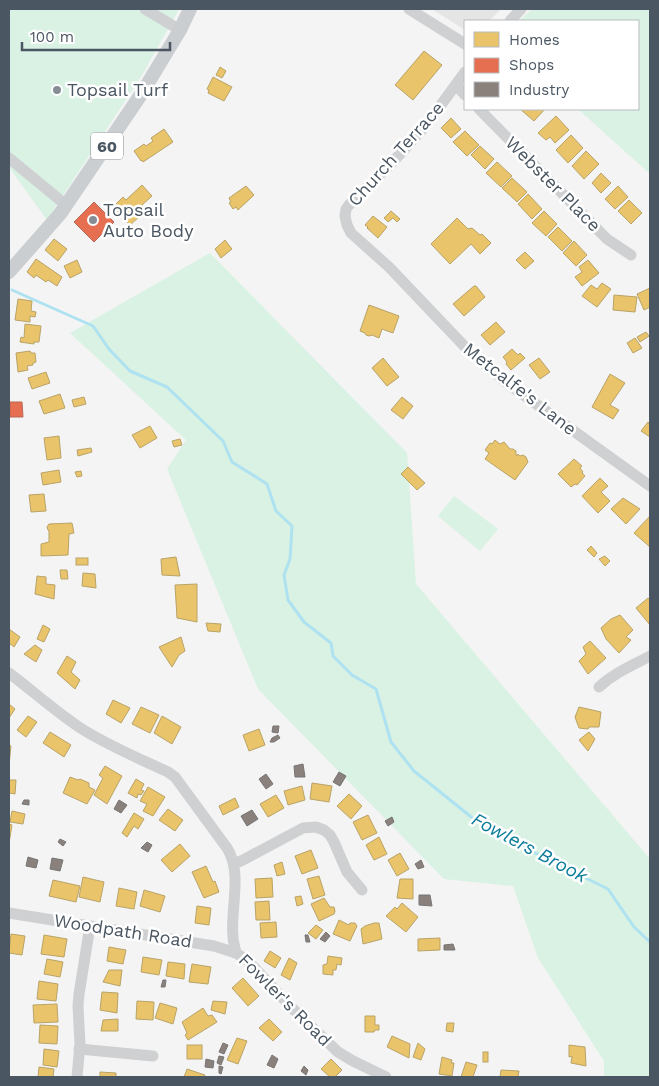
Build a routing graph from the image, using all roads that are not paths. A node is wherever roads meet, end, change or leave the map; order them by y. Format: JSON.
{"nodes":[{"id":1,"x":145,"y":9,"type":"edge"},
{"id":2,"x":190,"y":9,"type":"edge"},
{"id":3,"x":409,"y":9,"type":"edge"},
{"id":4,"x":521,"y":9,"type":"edge"},
{"id":5,"x":511,"y":20,"type":"edge"},
{"id":6,"x":180,"y":30,"type":"junction"},
{"id":7,"x":464,"y":43,"type":"edge"},
{"id":8,"x":464,"y":73,"type":"edge"},
{"id":9,"x":456,"y":85,"type":"junction"},
{"id":10,"x":464,"y":94,"type":"edge"},
{"id":11,"x":480,"y":110,"type":"edge"},
{"id":12,"x":9,"y":158,"type":"edge"},
{"id":13,"x":66,"y":205,"type":"junction"},
{"id":14,"x":346,"y":212,"type":"joint"},
{"id":15,"x":631,"y":255,"type":"dead end"},
{"id":16,"x":9,"y":272,"type":"edge"},
{"id":17,"x":650,"y":486,"type":"edge"},
{"id":18,"x":650,"y":656,"type":"edge"},
{"id":19,"x":9,"y":673,"type":"edge"},
{"id":20,"x":599,"y":687,"type":"dead end"},
{"id":21,"x":234,"y":864,"type":"junction"},
{"id":22,"x":362,"y":890,"type":"dead end"},
{"id":23,"x":9,"y":913,"type":"edge"},
{"id":24,"x":90,"y":926,"type":"junction"},
{"id":25,"x":236,"y":952,"type":"junction"},
{"id":26,"x":79,"y":1049,"type":"junction"},
{"id":27,"x":153,"y":1056,"type":"dead end"},
{"id":28,"x":77,"y":1077,"type":"edge"},
{"id":29,"x":386,"y":1077,"type":"edge"}],
"edges":[{"from":1,"to":6,"type":"street"},
{"from":2,"to":6,"type":"main road","number":"60"},
{"from":3,"to":7,"type":"street"},
{"from":4,"to":5,"type":"street"},
{"from":6,"to":13,"type":"main road","number":"60"},
{"from":8,"to":9,"type":"street","name":"Church Terrace"},
{"from":9,"to":10,"type":"street"},
{"from":9,"to":14,"type":"street","name":"Church Terrace"},
{"from":11,"to":15,"type":"street","name":"Webster Place"},
{"from":12,"to":13,"type":"street"},
{"from":13,"to":16,"type":"main road","number":"60"},
{"from":14,"to":17,"type":"street","name":"Metcalfe's Lane"},
{"from":18,"to":20,"type":"street"},
{"from":19,"to":21,"type":"street","name":"Fowler's Road"},
{"from":21,"to":22,"type":"street"},
{"from":21,"to":25,"type":"street","name":"Fowler's Road"},
{"from":23,"to":24,"type":"street","name":"Woodpath Road"},
{"from":24,"to":25,"type":"street","name":"Woodpath Road"},
{"from":24,"to":26,"type":"street"},
{"from":25,"to":29,"type":"street","name":"Fowler's Road"},
{"from":26,"to":27,"type":"street"},
{"from":26,"to":28,"type":"street"}]}
